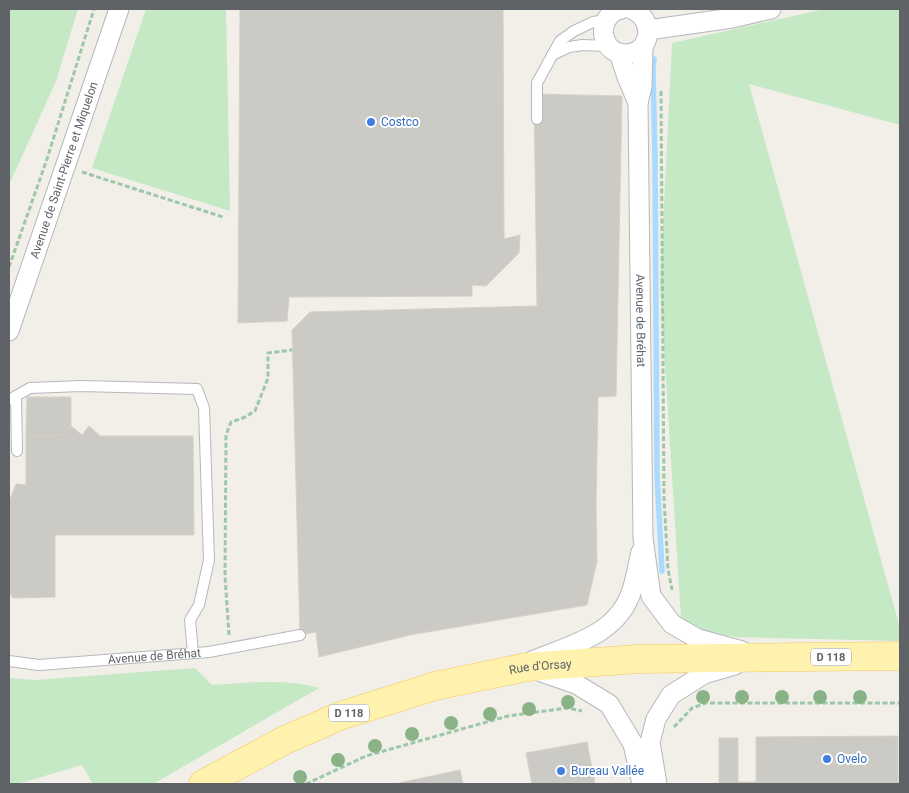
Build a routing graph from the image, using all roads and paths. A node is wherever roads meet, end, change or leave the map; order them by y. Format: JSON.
{"nodes":[{"id":1,"x":94,"y":9,"type":"edge"},
{"id":2,"x":119,"y":9,"type":"edge"},
{"id":3,"x":770,"y":9,"type":"edge"},
{"id":4,"x":613,"y":12,"type":"edge"},
{"id":5,"x":640,"y":22,"type":"edge"},
{"id":6,"x":613,"y":49,"type":"junction"},
{"id":7,"x":551,"y":56,"type":"junction"},
{"id":8,"x":661,"y":87,"type":"dead end"},
{"id":9,"x":638,"y":103,"type":"junction"},
{"id":10,"x":537,"y":119,"type":"dead end"},
{"id":11,"x":46,"y":158,"type":"junction"},
{"id":12,"x":64,"y":167,"type":"junction"},
{"id":13,"x":224,"y":217,"type":"dead end"},
{"id":14,"x":9,"y":267,"type":"edge"},
{"id":15,"x":9,"y":331,"type":"edge"},
{"id":16,"x":292,"y":350,"type":"dead end"},
{"id":17,"x":12,"y":398,"type":"edge"},
{"id":18,"x":17,"y":451,"type":"dead end"},
{"id":19,"x":644,"y":538,"type":"junction"},
{"id":20,"x":672,"y":590,"type":"dead end"},
{"id":21,"x":300,"y":635,"type":"dead end"},
{"id":22,"x":230,"y":648,"type":"junction"},
{"id":23,"x":193,"y":653,"type":"junction"},
{"id":24,"x":900,"y":656,"type":"edge"},
{"id":25,"x":762,"y":657,"type":"junction"},
{"id":26,"x":9,"y":662,"type":"edge"},
{"id":27,"x":516,"y":669,"type":"junction"},
{"id":28,"x":900,"y":703,"type":"edge"},
{"id":29,"x":588,"y":714,"type":"dead end"},
{"id":30,"x":669,"y":732,"type":"dead end"},
{"id":31,"x":203,"y":784,"type":"edge"},
{"id":32,"x":306,"y":784,"type":"edge"},
{"id":33,"x":642,"y":784,"type":"edge"},
{"id":34,"x":657,"y":784,"type":"edge"}],
"edges":[{"from":1,"to":11,"type":"path"},
{"from":2,"to":12,"type":"street","name":"Avenue de Saint-Pierre et Miquelon"},
{"from":3,"to":5,"type":"street"},
{"from":4,"to":6,"type":"street","name":"Avenue de Bréhat"},
{"from":4,"to":7,"type":"lane"},
{"from":5,"to":6,"type":"street"},
{"from":5,"to":9,"type":"street","name":"Avenue de Bréhat"},
{"from":6,"to":7,"type":"lane"},
{"from":6,"to":9,"type":"street","name":"Avenue de Bréhat"},
{"from":7,"to":10,"type":"lane"},
{"from":8,"to":20,"type":"path"},
{"from":9,"to":19,"type":"street","name":"Avenue de Bréhat"},
{"from":11,"to":12,"type":"path"},
{"from":11,"to":14,"type":"path"},
{"from":12,"to":13,"type":"path"},
{"from":12,"to":15,"type":"street","name":"Avenue de Saint-Pierre et Miquelon"},
{"from":16,"to":22,"type":"path"},
{"from":17,"to":18,"type":"lane"},
{"from":17,"to":23,"type":"lane"},
{"from":19,"to":25,"type":"street","name":"Avenue de Bréhat"},
{"from":19,"to":27,"type":"street","name":"Avenue de Bréhat"},
{"from":21,"to":22,"type":"lane","name":"Avenue de Bréhat"},
{"from":22,"to":23,"type":"lane","name":"Avenue de Bréhat"},
{"from":23,"to":26,"type":"lane","name":"Avenue de Bréhat"},
{"from":24,"to":25,"type":"main road","name":"Rue d'Orsay","number":"D 118"},
{"from":25,"to":27,"type":"main road","name":"Rue d'Orsay","number":"D 118"},
{"from":25,"to":34,"type":"street"},
{"from":27,"to":31,"type":"main road","name":"Rue d'Orsay","number":"D 118"},
{"from":27,"to":33,"type":"street"},
{"from":28,"to":30,"type":"path"},
{"from":29,"to":32,"type":"path"}]}
